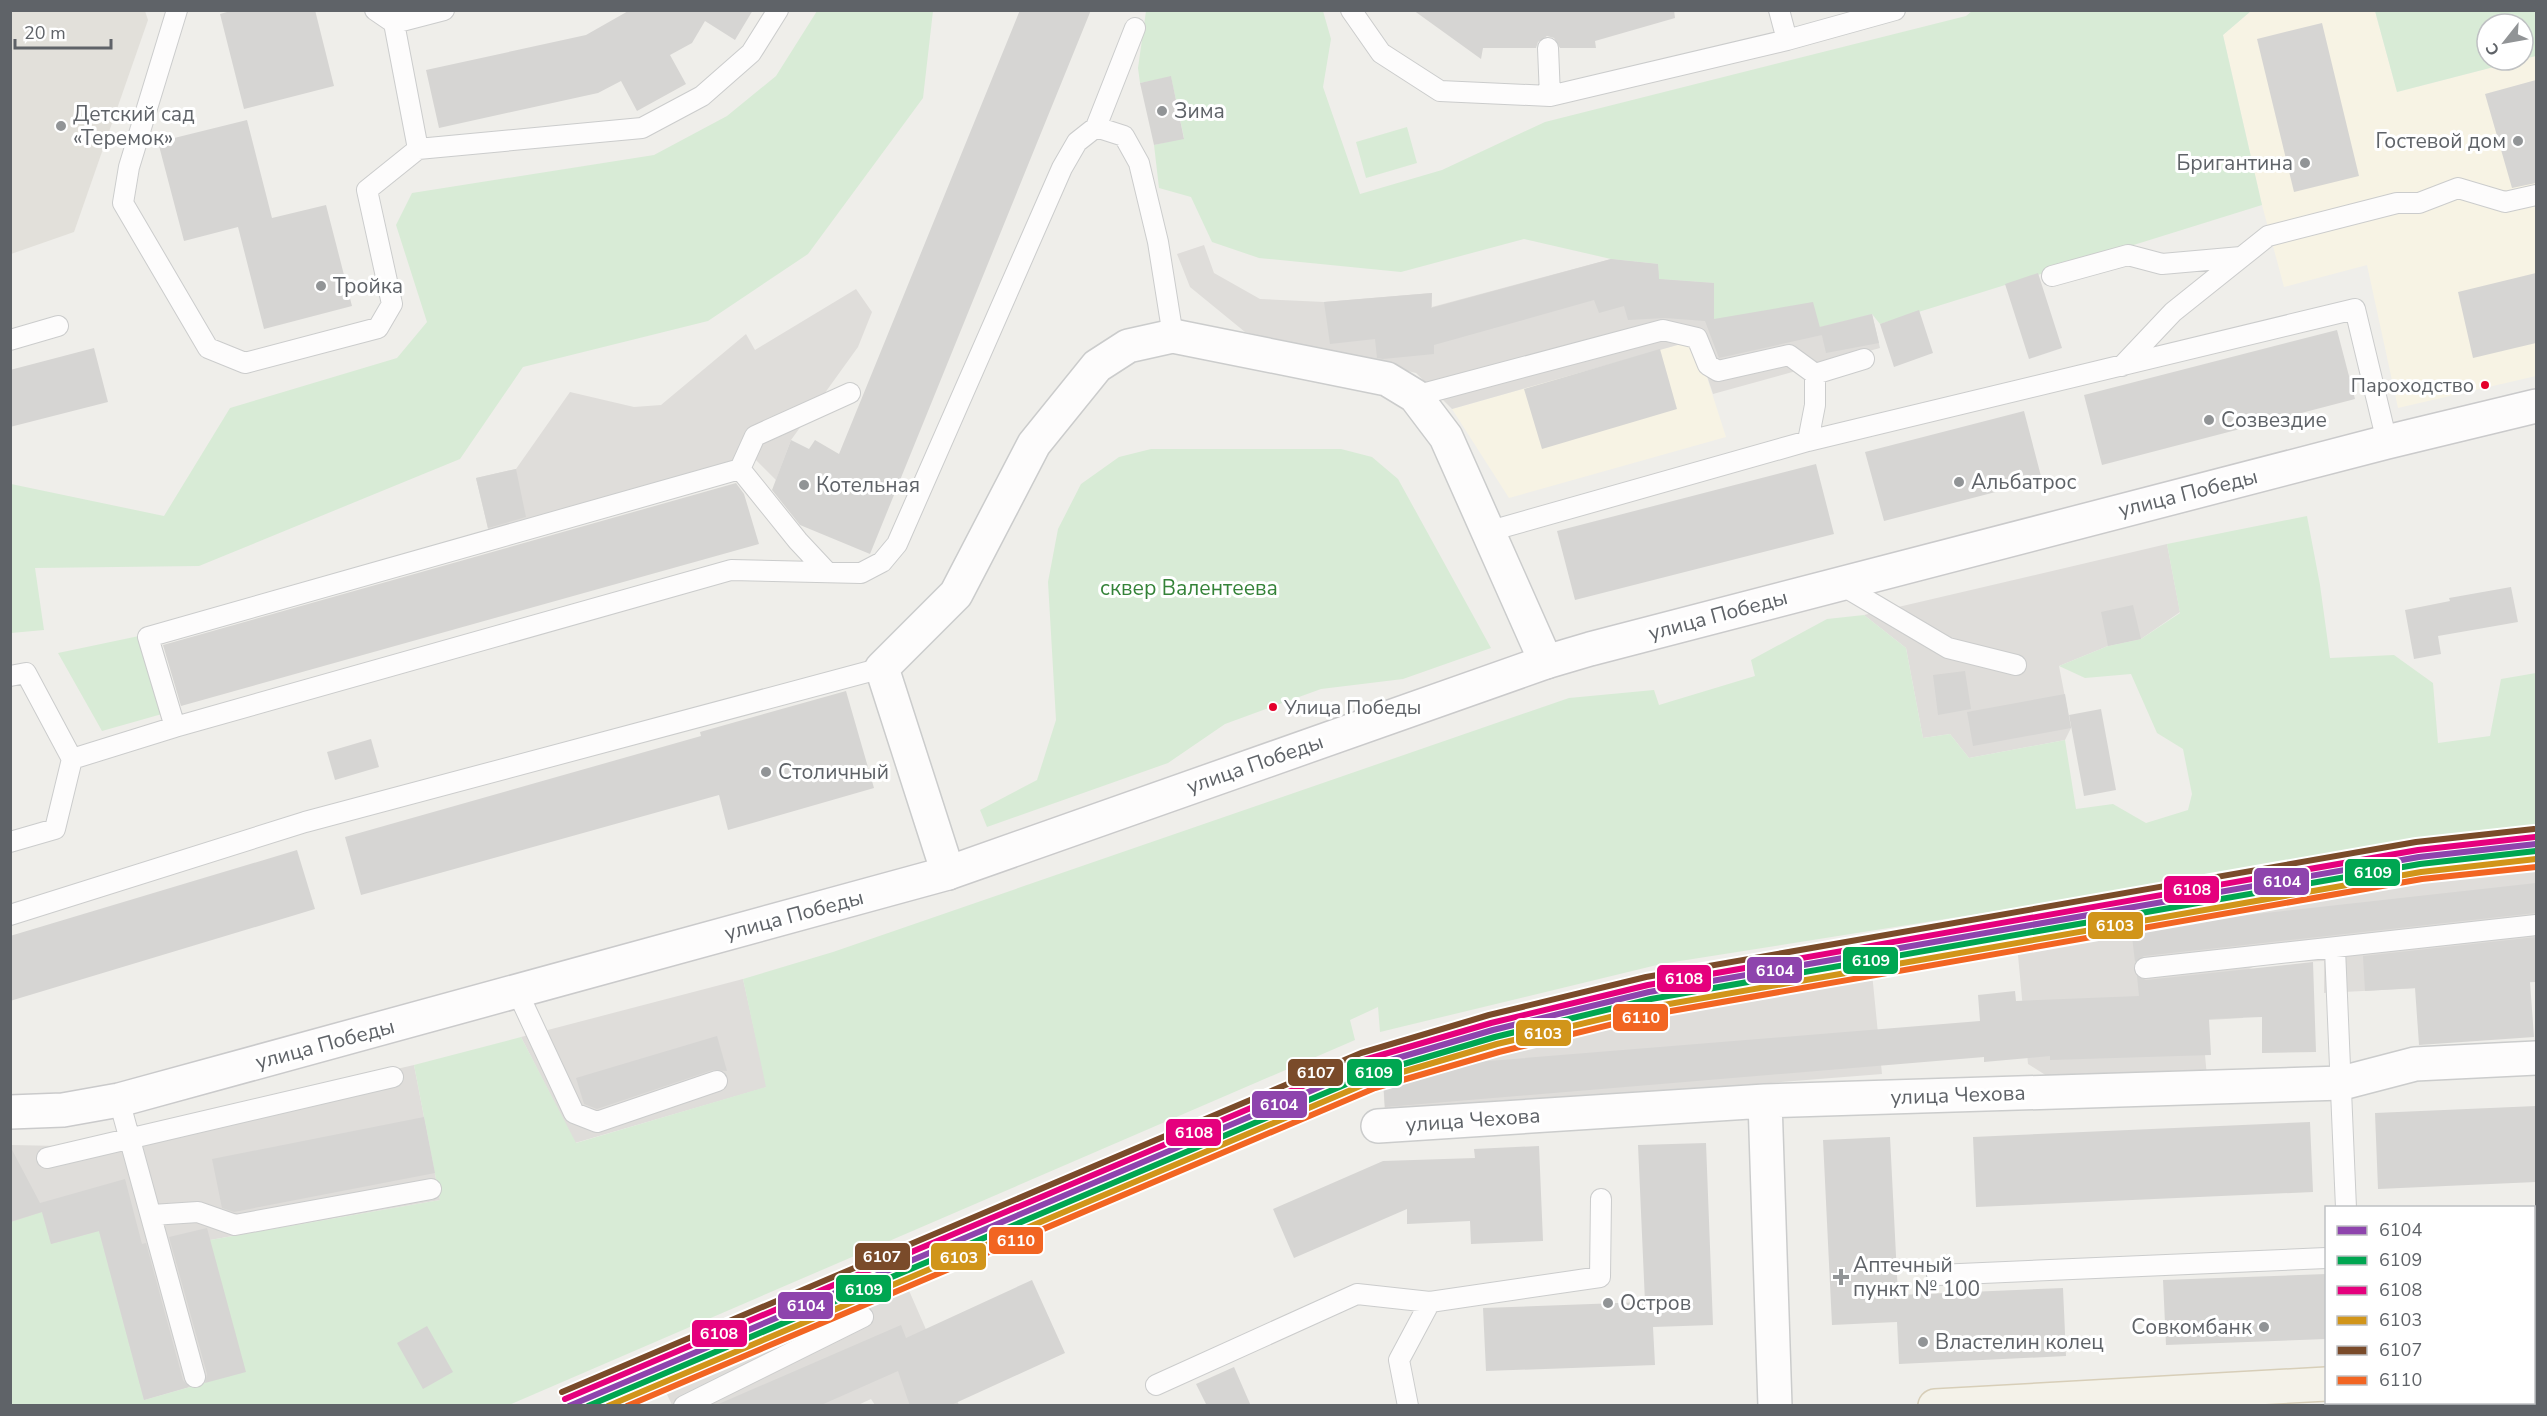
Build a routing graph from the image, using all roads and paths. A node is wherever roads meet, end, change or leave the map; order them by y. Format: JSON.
{"nodes":[{"id":1,"x":177,"y":10,"type":"edge"},
{"id":2,"x":375,"y":10,"type":"edge"},
{"id":3,"x":444,"y":10,"type":"edge"},
{"id":4,"x":778,"y":10,"type":"edge"},
{"id":5,"x":1351,"y":10,"type":"edge"},
{"id":6,"x":1779,"y":10,"type":"edge"},
{"id":7,"x":1895,"y":10,"type":"edge"},
{"id":8,"x":394,"y":23,"type":"junction"},
{"id":9,"x":1135,"y":28,"type":"dead end"},
{"id":10,"x":1787,"y":40,"type":"junction"},
{"id":11,"x":1548,"y":48,"type":"dead end"},
{"id":12,"x":1550,"y":96,"type":"junction"},
{"id":13,"x":1096,"y":127,"type":"junction"},
{"id":14,"x":418,"y":149,"type":"junction"},
{"id":15,"x":2536,"y":195,"type":"edge"},
{"id":16,"x":2241,"y":257,"type":"junction"},
{"id":17,"x":2052,"y":276,"type":"dead end"},
{"id":18,"x":58,"y":326,"type":"dead end"},
{"id":19,"x":1173,"y":336,"type":"junction"},
{"id":20,"x":10,"y":340,"type":"edge"},
{"id":21,"x":1864,"y":359,"type":"dead end"},
{"id":22,"x":2122,"y":366,"type":"junction"},
{"id":23,"x":1815,"y":374,"type":"junction"},
{"id":24,"x":850,"y":393,"type":"dead end"},
{"id":25,"x":1415,"y":396,"type":"junction"},
{"id":26,"x":2536,"y":406,"type":"edge"},
{"id":27,"x":1808,"y":441,"type":"junction"},
{"id":28,"x":2387,"y":442,"type":"junction"},
{"id":29,"x":740,"y":469,"type":"junction"},
{"id":30,"x":1490,"y":531,"type":"junction"},
{"id":31,"x":827,"y":572,"type":"junction"},
{"id":32,"x":1838,"y":583,"type":"junction"},
{"id":33,"x":1546,"y":662,"type":"junction"},
{"id":34,"x":2016,"y":665,"type":"dead end"},
{"id":35,"x":882,"y":668,"type":"junction"},
{"id":36,"x":10,"y":676,"type":"edge"},
{"id":37,"x":175,"y":727,"type":"junction"},
{"id":38,"x":72,"y":759,"type":"junction"},
{"id":39,"x":10,"y":842,"type":"edge"},
{"id":40,"x":948,"y":873,"type":"junction"},
{"id":41,"x":10,"y":915,"type":"edge"},
{"id":42,"x":2536,"y":925,"type":"edge"},
{"id":43,"x":2336,"y":949,"type":"junction"},
{"id":44,"x":2145,"y":968,"type":"dead end"},
{"id":45,"x":517,"y":991,"type":"junction"},
{"id":46,"x":2536,"y":1058,"type":"edge"},
{"id":47,"x":393,"y":1077,"type":"dead end"},
{"id":48,"x":717,"y":1081,"type":"dead end"},
{"id":49,"x":2342,"y":1083,"type":"junction"},
{"id":50,"x":120,"y":1100,"type":"junction"},
{"id":51,"x":1765,"y":1101,"type":"junction"},
{"id":52,"x":10,"y":1112,"type":"edge"},
{"id":53,"x":1378,"y":1126,"type":"dead end"},
{"id":54,"x":131,"y":1138,"type":"junction"},
{"id":55,"x":47,"y":1158,"type":"dead end"},
{"id":56,"x":431,"y":1189,"type":"dead end"},
{"id":57,"x":1601,"y":1199,"type":"dead end"},
{"id":58,"x":2346,"y":1206,"type":"edge"},
{"id":59,"x":152,"y":1215,"type":"junction"},
{"id":60,"x":2325,"y":1258,"type":"edge"},
{"id":61,"x":1937,"y":1275,"type":"dead end"},
{"id":62,"x":1430,"y":1302,"type":"junction"},
{"id":63,"x":863,"y":1317,"type":"dead end"},
{"id":64,"x":195,"y":1377,"type":"dead end"},
{"id":65,"x":2325,"y":1384,"type":"edge"},
{"id":66,"x":1156,"y":1385,"type":"dead end"},
{"id":67,"x":2123,"y":1401,"type":"edge"},
{"id":68,"x":684,"y":1406,"type":"edge"},
{"id":69,"x":1408,"y":1406,"type":"edge"},
{"id":70,"x":1775,"y":1406,"type":"edge"},
{"id":71,"x":1935,"y":1406,"type":"edge"}],
"edges":[{"from":1,"to":14,"type":"lane"},
{"from":2,"to":8,"type":"lane"},
{"from":3,"to":8,"type":"lane"},
{"from":4,"to":14,"type":"lane"},
{"from":5,"to":12,"type":"lane"},
{"from":6,"to":10,"type":"lane"},
{"from":7,"to":10,"type":"lane"},
{"from":8,"to":14,"type":"lane"},
{"from":9,"to":13,"type":"lane"},
{"from":10,"to":12,"type":"lane"},
{"from":11,"to":12,"type":"lane"},
{"from":13,"to":19,"type":"lane"},
{"from":13,"to":31,"type":"lane"},
{"from":15,"to":16,"type":"lane"},
{"from":16,"to":17,"type":"lane"},
{"from":16,"to":22,"type":"lane"},
{"from":18,"to":20,"type":"lane"},
{"from":19,"to":25,"type":"street"},
{"from":19,"to":35,"type":"street"},
{"from":21,"to":23,"type":"lane"},
{"from":22,"to":27,"type":"lane"},
{"from":22,"to":28,"type":"lane"},
{"from":23,"to":25,"type":"lane"},
{"from":23,"to":27,"type":"lane"},
{"from":24,"to":29,"type":"lane"},
{"from":25,"to":30,"type":"street"},
{"from":26,"to":28,"type":"street","name":"улица Победы"},
{"from":27,"to":30,"type":"lane"},
{"from":28,"to":32,"type":"street","name":"улица Победы"},
{"from":29,"to":31,"type":"lane"},
{"from":29,"to":37,"type":"lane"},
{"from":30,"to":33,"type":"street"},
{"from":31,"to":37,"type":"lane"},
{"from":32,"to":33,"type":"street","name":"улица Победы"},
{"from":32,"to":34,"type":"lane"},
{"from":33,"to":40,"type":"street","name":"улица Победы"},
{"from":35,"to":40,"type":"street"},
{"from":35,"to":41,"type":"lane"},
{"from":36,"to":38,"type":"lane"},
{"from":37,"to":38,"type":"lane"},
{"from":38,"to":39,"type":"lane"},
{"from":40,"to":45,"type":"street","name":"улица Победы"},
{"from":42,"to":43,"type":"lane"},
{"from":43,"to":44,"type":"lane"},
{"from":43,"to":49,"type":"lane"},
{"from":45,"to":48,"type":"lane"},
{"from":45,"to":50,"type":"street","name":"улица Победы"},
{"from":46,"to":49,"type":"street","name":"улица Чехова"},
{"from":47,"to":54,"type":"lane"},
{"from":49,"to":51,"type":"street","name":"улица Чехова"},
{"from":49,"to":58,"type":"lane"},
{"from":50,"to":52,"type":"street","name":"улица Победы"},
{"from":50,"to":54,"type":"lane"},
{"from":51,"to":53,"type":"street","name":"улица Чехова"},
{"from":51,"to":70,"type":"street"},
{"from":54,"to":55,"type":"lane"},
{"from":54,"to":59,"type":"lane"},
{"from":56,"to":59,"type":"lane"},
{"from":57,"to":62,"type":"lane"},
{"from":59,"to":64,"type":"lane"},
{"from":60,"to":61,"type":"lane"},
{"from":62,"to":66,"type":"lane"},
{"from":62,"to":69,"type":"lane"},
{"from":63,"to":68,"type":"lane"},
{"from":65,"to":67,"type":"main road"},
{"from":67,"to":71,"type":"main road"}]}
